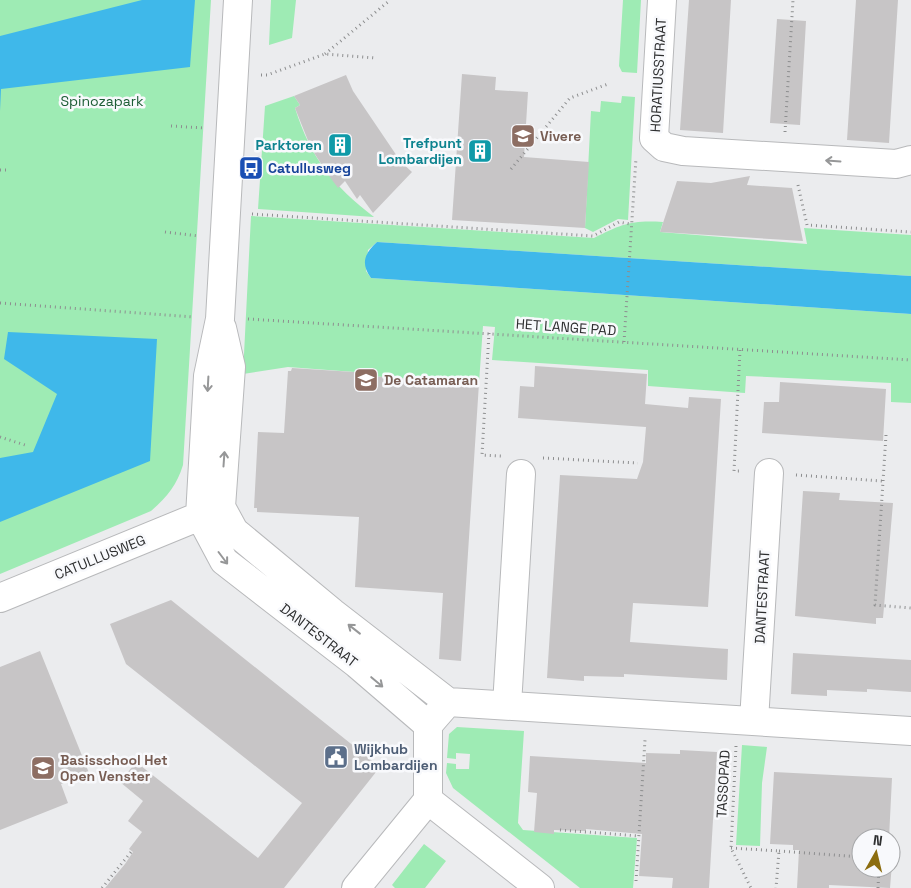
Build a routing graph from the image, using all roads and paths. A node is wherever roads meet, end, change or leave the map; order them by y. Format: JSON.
{"nodes":[{"id":1,"x":238,"y":0,"type":"edge"},
{"id":2,"x":662,"y":0,"type":"edge"},
{"id":3,"x":792,"y":0,"type":"edge"},
{"id":4,"x":388,"y":1,"type":"edge"},
{"id":5,"x":324,"y":54,"type":"junction"},
{"id":6,"x":375,"y":58,"type":"dead end"},
{"id":7,"x":233,"y":73,"type":"junction"},
{"id":8,"x":608,"y":84,"type":"dead end"},
{"id":9,"x":171,"y":126,"type":"dead end"},
{"id":10,"x":230,"y":130,"type":"junction"},
{"id":11,"x":654,"y":138,"type":"junction"},
{"id":12,"x":783,"y":157,"type":"junction"},
{"id":13,"x":911,"y":160,"type":"edge"},
{"id":14,"x":0,"y":170,"type":"edge"},
{"id":15,"x":9,"y":170,"type":"dead end"},
{"id":16,"x":511,"y":170,"type":"dead end"},
{"id":17,"x":226,"y":212,"type":"junction"},
{"id":18,"x":630,"y":224,"type":"junction"},
{"id":19,"x":165,"y":232,"type":"dead end"},
{"id":20,"x":911,"y":232,"type":"edge"},
{"id":21,"x":224,"y":238,"type":"junction"},
{"id":22,"x":0,"y":303,"type":"edge"},
{"id":23,"x":220,"y":318,"type":"junction"},
{"id":24,"x":489,"y":333,"type":"junction"},
{"id":25,"x":624,"y":342,"type":"junction"},
{"id":26,"x":911,"y":360,"type":"edge"},
{"id":27,"x":886,"y":435,"type":"dead end"},
{"id":28,"x":0,"y":437,"type":"edge"},
{"id":29,"x":25,"y":445,"type":"dead end"},
{"id":30,"x":524,"y":463,"type":"junction"},
{"id":31,"x":638,"y":463,"type":"dead end"},
{"id":32,"x":769,"y":473,"type":"dead end"},
{"id":33,"x":210,"y":512,"type":"junction"},
{"id":34,"x":0,"y":598,"type":"edge"},
{"id":35,"x":911,"y":608,"type":"edge"},
{"id":36,"x":448,"y":702,"type":"junction"},
{"id":37,"x":507,"y":705,"type":"junction"},
{"id":38,"x":646,"y":715,"type":"junction"},
{"id":39,"x":746,"y":721,"type":"junction"},
{"id":40,"x":428,"y":725,"type":"junction"},
{"id":41,"x":911,"y":731,"type":"edge"},
{"id":42,"x":428,"y":800,"type":"junction"},
{"id":43,"x":560,"y":830,"type":"dead end"},
{"id":44,"x":639,"y":836,"type":"junction"},
{"id":45,"x":731,"y":848,"type":"junction"},
{"id":46,"x":779,"y":851,"type":"junction"},
{"id":47,"x":130,"y":852,"type":"dead end"},
{"id":48,"x":851,"y":856,"type":"edge"},
{"id":49,"x":636,"y":881,"type":"dead end"},
{"id":50,"x":102,"y":888,"type":"edge"},
{"id":51,"x":356,"y":888,"type":"edge"},
{"id":52,"x":540,"y":888,"type":"edge"},
{"id":53,"x":751,"y":888,"type":"edge"},
{"id":54,"x":776,"y":888,"type":"edge"}],
"edges":[{"from":1,"to":7,"type":"street"},
{"from":2,"to":11,"type":"street","name":"HORATIUSSTRAAT"},
{"from":3,"to":12,"type":"path"},
{"from":4,"to":5,"type":"path"},
{"from":5,"to":6,"type":"path"},
{"from":5,"to":7,"type":"path"},
{"from":7,"to":10,"type":"street"},
{"from":8,"to":16,"type":"path"},
{"from":9,"to":10,"type":"path"},
{"from":10,"to":17,"type":"street"},
{"from":11,"to":12,"type":"street","name":"HORATIUSSTRAAT"},
{"from":11,"to":18,"type":"path"},
{"from":13,"to":12,"type":"street","name":"HORATIUSSTRAAT","one_way":true},
{"from":12,"to":20,"type":"path"},
{"from":14,"to":15,"type":"path"},
{"from":17,"to":18,"type":"path"},
{"from":17,"to":21,"type":"street"},
{"from":18,"to":25,"type":"path"},
{"from":19,"to":21,"type":"path"},
{"from":21,"to":23,"type":"street"},
{"from":22,"to":23,"type":"path","name":"HET LANGE PAD"},
{"from":23,"to":24,"type":"path","name":"HET LANGE PAD"},
{"from":23,"to":33,"type":"street"},
{"from":24,"to":25,"type":"path","name":"HET LANGE PAD"},
{"from":24,"to":30,"type":"path"},
{"from":25,"to":26,"type":"path","name":"HET LANGE PAD"},
{"from":27,"to":35,"type":"path"},
{"from":28,"to":29,"type":"path"},
{"from":30,"to":31,"type":"path"},
{"from":30,"to":37,"type":"street"},
{"from":32,"to":39,"type":"street","name":"DANTESTRAAT"},
{"from":33,"to":34,"type":"street","name":"CATULLUSWEG"},
{"from":36,"to":33,"type":"street","name":"DANTESTRAAT","one_way":true},
{"from":33,"to":40,"type":"street","name":"DANTESTRAAT","one_way":true},
{"from":36,"to":37,"type":"street"},
{"from":36,"to":40,"type":"street"},
{"from":37,"to":38,"type":"street"},
{"from":38,"to":39,"type":"street"},
{"from":38,"to":44,"type":"path"},
{"from":39,"to":41,"type":"street"},
{"from":39,"to":45,"type":"path","name":"TASSOPAD"},
{"from":40,"to":42,"type":"street"},
{"from":42,"to":51,"type":"street"},
{"from":42,"to":52,"type":"street"},
{"from":43,"to":44,"type":"path"},
{"from":44,"to":49,"type":"path"},
{"from":45,"to":46,"type":"path"},
{"from":45,"to":53,"type":"path","name":"TASSOPAD"},
{"from":46,"to":48,"type":"path"},
{"from":46,"to":54,"type":"path"},
{"from":47,"to":50,"type":"path"}]}
